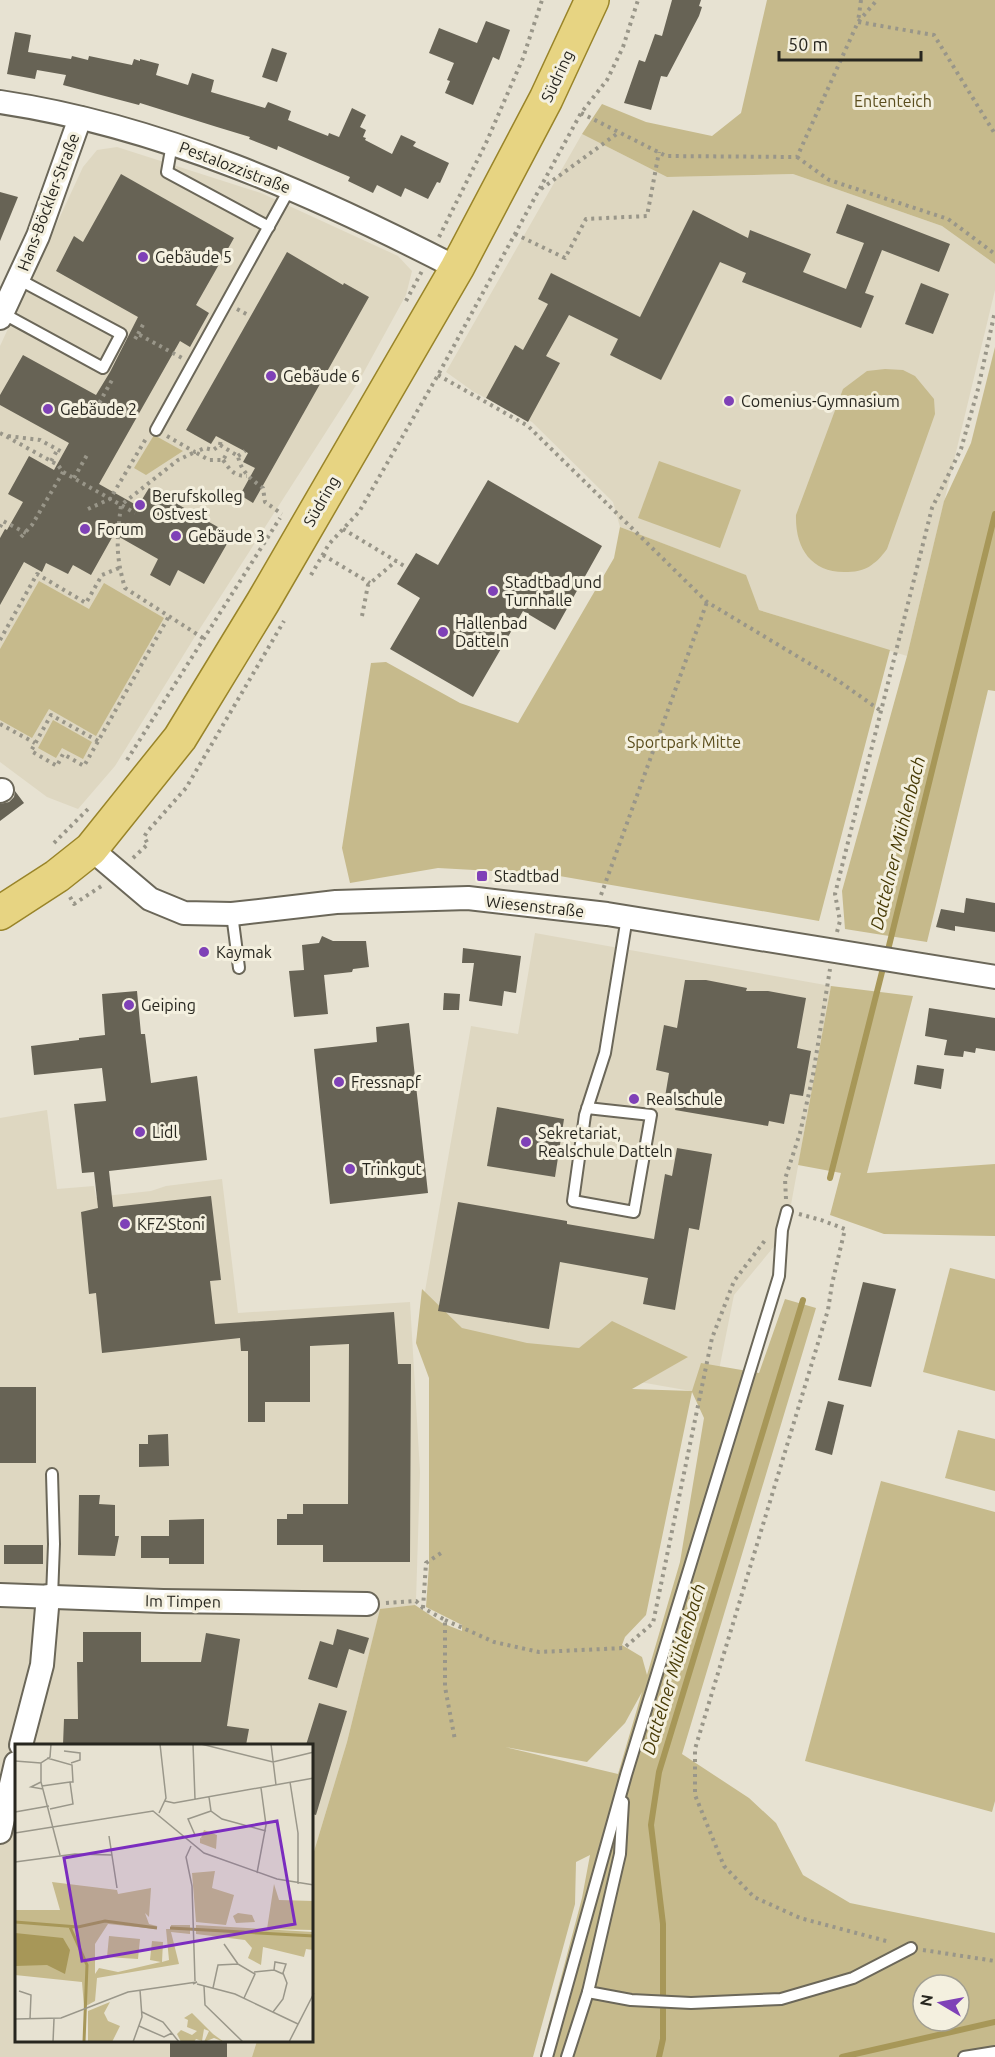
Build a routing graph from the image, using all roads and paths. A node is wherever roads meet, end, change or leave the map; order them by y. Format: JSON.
{"nodes":[{"id":1,"x":542,"y":0,"type":"edge"},
{"id":2,"x":584,"y":0,"type":"edge"},
{"id":3,"x":592,"y":0,"type":"edge"},
{"id":4,"x":638,"y":0,"type":"edge"},
{"id":5,"x":861,"y":0,"type":"edge"},
{"id":6,"x":877,"y":0,"type":"edge"},
{"id":7,"x":858,"y":22,"type":"junction"},
{"id":8,"x":575,"y":37,"type":"junction"},
{"id":9,"x":0,"y":102,"type":"edge"},
{"id":10,"x":581,"y":113,"type":"junction"},
{"id":11,"x":80,"y":118,"type":"junction"},
{"id":12,"x":618,"y":133,"type":"junction"},
{"id":13,"x":995,"y":134,"type":"edge"},
{"id":14,"x":172,"y":144,"type":"junction"},
{"id":15,"x":659,"y":152,"type":"junction"},
{"id":16,"x":797,"y":157,"type":"junction"},
{"id":17,"x":291,"y":188,"type":"junction"},
{"id":18,"x":539,"y":190,"type":"junction"},
{"id":19,"x":269,"y":227,"type":"junction"},
{"id":20,"x":515,"y":234,"type":"junction"},
{"id":21,"x":995,"y":254,"type":"edge"},
{"id":22,"x":444,"y":261,"type":"junction"},
{"id":23,"x":18,"y":279,"type":"junction"},
{"id":24,"x":402,"y":309,"type":"dead end"},
{"id":25,"x":995,"y":311,"type":"edge"},
{"id":26,"x":1,"y":315,"type":"edge"},
{"id":27,"x":145,"y":321,"type":"dead end"},
{"id":28,"x":138,"y":334,"type":"junction"},
{"id":29,"x":133,"y":343,"type":"dead end"},
{"id":30,"x":193,"y":364,"type":"junction"},
{"id":31,"x":438,"y":375,"type":"junction"},
{"id":32,"x":113,"y":379,"type":"dead end"},
{"id":33,"x":92,"y":416,"type":"dead end"},
{"id":34,"x":156,"y":430,"type":"junction"},
{"id":35,"x":2,"y":434,"type":"edge"},
{"id":36,"x":220,"y":438,"type":"dead end"},
{"id":37,"x":219,"y":445,"type":"junction"},
{"id":38,"x":58,"y":449,"type":"junction"},
{"id":39,"x":245,"y":451,"type":"dead end"},
{"id":40,"x":195,"y":452,"type":"junction"},
{"id":41,"x":64,"y":453,"type":"dead end"},
{"id":42,"x":87,"y":455,"type":"dead end"},
{"id":43,"x":238,"y":456,"type":"junction"},
{"id":44,"x":51,"y":461,"type":"junction"},
{"id":45,"x":63,"y":472,"type":"junction"},
{"id":46,"x":248,"y":476,"type":"junction"},
{"id":47,"x":74,"y":478,"type":"junction"},
{"id":48,"x":110,"y":499,"type":"junction"},
{"id":49,"x":121,"y":505,"type":"junction"},
{"id":50,"x":88,"y":509,"type":"dead end"},
{"id":51,"x":135,"y":513,"type":"dead end"},
{"id":52,"x":2,"y":520,"type":"edge"},
{"id":53,"x":0,"y":527,"type":"edge"},
{"id":54,"x":343,"y":530,"type":"junction"},
{"id":55,"x":26,"y":533,"type":"junction"},
{"id":56,"x":21,"y":537,"type":"dead end"},
{"id":57,"x":323,"y":555,"type":"junction"},
{"id":58,"x":396,"y":561,"type":"junction"},
{"id":59,"x":406,"y":567,"type":"dead end"},
{"id":60,"x":119,"y":568,"type":"junction"},
{"id":61,"x":309,"y":578,"type":"dead end"},
{"id":62,"x":370,"y":583,"type":"junction"},
{"id":63,"x":707,"y":602,"type":"junction"},
{"id":64,"x":169,"y":616,"type":"junction"},
{"id":65,"x":362,"y":616,"type":"dead end"},
{"id":66,"x":286,"y":618,"type":"dead end"},
{"id":67,"x":203,"y":638,"type":"junction"},
{"id":68,"x":0,"y":640,"type":"edge"},
{"id":69,"x":881,"y":711,"type":"junction"},
{"id":70,"x":0,"y":724,"type":"edge"},
{"id":71,"x":98,"y":741,"type":"junction"},
{"id":72,"x":35,"y":743,"type":"junction"},
{"id":73,"x":124,"y":765,"type":"dead end"},
{"id":74,"x":94,"y":802,"type":"dead end"},
{"id":75,"x":52,"y":845,"type":"dead end"},
{"id":76,"x":91,"y":849,"type":"junction"},
{"id":77,"x":141,"y":849,"type":"dead end"},
{"id":78,"x":595,"y":912,"type":"junction"},
{"id":79,"x":0,"y":913,"type":"edge"},
{"id":80,"x":232,"y":914,"type":"junction"},
{"id":81,"x":627,"y":917,"type":"junction"},
{"id":82,"x":832,"y":950,"type":"junction"},
{"id":83,"x":239,"y":968,"type":"dead end"},
{"id":84,"x":995,"y":976,"type":"edge"},
{"id":85,"x":587,"y":1108,"type":"junction"},
{"id":86,"x":787,"y":1211,"type":"junction"},
{"id":87,"x":52,"y":1474,"type":"dead end"},
{"id":88,"x":444,"y":1551,"type":"dead end"},
{"id":89,"x":0,"y":1595,"type":"edge"},
{"id":90,"x":50,"y":1597,"type":"junction"},
{"id":91,"x":367,"y":1604,"type":"joint"},
{"id":92,"x":423,"y":1608,"type":"junction"},
{"id":93,"x":445,"y":1620,"type":"junction"},
{"id":94,"x":455,"y":1740,"type":"dead end"},
{"id":95,"x":21,"y":1744,"type":"edge"},
{"id":96,"x":15,"y":1767,"type":"edge"},
{"id":97,"x":626,"y":1775,"type":"junction"},
{"id":98,"x":0,"y":1832,"type":"edge"},
{"id":99,"x":912,"y":1948,"type":"junction"},
{"id":100,"x":995,"y":1961,"type":"edge"},
{"id":101,"x":588,"y":1992,"type":"junction"},
{"id":102,"x":995,"y":2052,"type":"edge"},
{"id":103,"x":547,"y":2057,"type":"edge"},
{"id":104,"x":567,"y":2057,"type":"edge"},
{"id":105,"x":964,"y":2057,"type":"edge"}],
"edges":[{"from":1,"to":22,"type":"path"},
{"from":2,"to":8,"type":"main road","name":"Südring"},
{"from":3,"to":8,"type":"main road","name":"Südring"},
{"from":4,"to":10,"type":"path"},
{"from":5,"to":7,"type":"path"},
{"from":6,"to":7,"type":"path"},
{"from":7,"to":13,"type":"path"},
{"from":7,"to":16,"type":"path"},
{"from":8,"to":22,"type":"main road","name":"Südring"},
{"from":9,"to":11,"type":"street","name":"Pestalozzistraße"},
{"from":10,"to":12,"type":"path"},
{"from":10,"to":18,"type":"path"},
{"from":11,"to":14,"type":"street","name":"Pestalozzistraße"},
{"from":11,"to":23,"type":"street","name":"Hans-Böckler-Straße"},
{"from":12,"to":15,"type":"path"},
{"from":12,"to":18,"type":"path"},
{"from":14,"to":17,"type":"street","name":"Pestalozzistraße"},
{"from":14,"to":19,"type":"lane"},
{"from":15,"to":16,"type":"path"},
{"from":15,"to":20,"type":"path"},
{"from":16,"to":21,"type":"path"},
{"from":17,"to":19,"type":"lane"},
{"from":17,"to":22,"type":"street","name":"Pestalozzistraße"},
{"from":18,"to":20,"type":"path"},
{"from":19,"to":30,"type":"lane"},
{"from":20,"to":31,"type":"path"},
{"from":22,"to":24,"type":"path"},
{"from":22,"to":76,"type":"main road","name":"Südring"},
{"from":23,"to":26,"type":"street","name":"Hans-Böckler-Straße"},
{"from":23,"to":26,"type":"lane"},
{"from":25,"to":69,"type":"path"},
{"from":27,"to":28,"type":"path"},
{"from":28,"to":29,"type":"path"},
{"from":28,"to":30,"type":"path"},
{"from":30,"to":34,"type":"lane"},
{"from":31,"to":54,"type":"path"},
{"from":31,"to":63,"type":"path"},
{"from":32,"to":33,"type":"path"},
{"from":34,"to":40,"type":"path"},
{"from":34,"to":48,"type":"path"},
{"from":35,"to":38,"type":"path"},
{"from":35,"to":44,"type":"path"},
{"from":36,"to":37,"type":"path"},
{"from":37,"to":40,"type":"path"},
{"from":37,"to":43,"type":"path"},
{"from":38,"to":41,"type":"path"},
{"from":38,"to":44,"type":"path"},
{"from":39,"to":43,"type":"path"},
{"from":40,"to":46,"type":"path"},
{"from":40,"to":49,"type":"path"},
{"from":42,"to":47,"type":"path"},
{"from":43,"to":46,"type":"path"},
{"from":44,"to":45,"type":"path"},
{"from":45,"to":47,"type":"path"},
{"from":45,"to":55,"type":"path"},
{"from":46,"to":67,"type":"path"},
{"from":47,"to":48,"type":"path"},
{"from":48,"to":49,"type":"path"},
{"from":48,"to":50,"type":"path"},
{"from":49,"to":51,"type":"path"},
{"from":49,"to":60,"type":"path"},
{"from":52,"to":53,"type":"path"},
{"from":52,"to":55,"type":"path"},
{"from":54,"to":57,"type":"path"},
{"from":54,"to":58,"type":"path"},
{"from":55,"to":56,"type":"path"},
{"from":57,"to":61,"type":"path"},
{"from":57,"to":62,"type":"path"},
{"from":58,"to":59,"type":"path"},
{"from":58,"to":62,"type":"path"},
{"from":60,"to":64,"type":"path"},
{"from":60,"to":68,"type":"path"},
{"from":62,"to":65,"type":"path"},
{"from":63,"to":69,"type":"path"},
{"from":63,"to":78,"type":"path"},
{"from":64,"to":67,"type":"path"},
{"from":64,"to":71,"type":"path"},
{"from":66,"to":77,"type":"path"},
{"from":67,"to":73,"type":"path"},
{"from":69,"to":82,"type":"path"},
{"from":70,"to":72,"type":"path"},
{"from":71,"to":72,"type":"path"},
{"from":71,"to":72,"type":"path"},
{"from":74,"to":75,"type":"path"},
{"from":76,"to":79,"type":"main road","name":"Südring"},
{"from":76,"to":80,"type":"street","name":"Wiesenstraße"},
{"from":78,"to":80,"type":"street","name":"Wiesenstraße"},
{"from":78,"to":81,"type":"street","name":"Wiesenstraße"},
{"from":80,"to":83,"type":"lane"},
{"from":81,"to":82,"type":"street","name":"Wiesenstraße"},
{"from":81,"to":85,"type":"lane"},
{"from":82,"to":84,"type":"street","name":"Wiesenstraße"},
{"from":82,"to":86,"type":"path"},
{"from":85,"to":85,"type":"lane"},
{"from":86,"to":93,"type":"path"},
{"from":86,"to":97,"type":"lane"},
{"from":86,"to":99,"type":"path"},
{"from":87,"to":90,"type":"lane"},
{"from":88,"to":92,"type":"path"},
{"from":89,"to":90,"type":"street","name":"Im Timpen"},
{"from":90,"to":91,"type":"street","name":"Im Timpen"},
{"from":90,"to":95,"type":"street"},
{"from":91,"to":92,"type":"path"},
{"from":92,"to":93,"type":"path"},
{"from":93,"to":94,"type":"path"},
{"from":96,"to":98,"type":"street"},
{"from":97,"to":101,"type":"lane"},
{"from":97,"to":103,"type":"lane"},
{"from":99,"to":100,"type":"path"},
{"from":99,"to":101,"type":"lane"},
{"from":101,"to":104,"type":"lane"},
{"from":102,"to":105,"type":"lane"}]}
